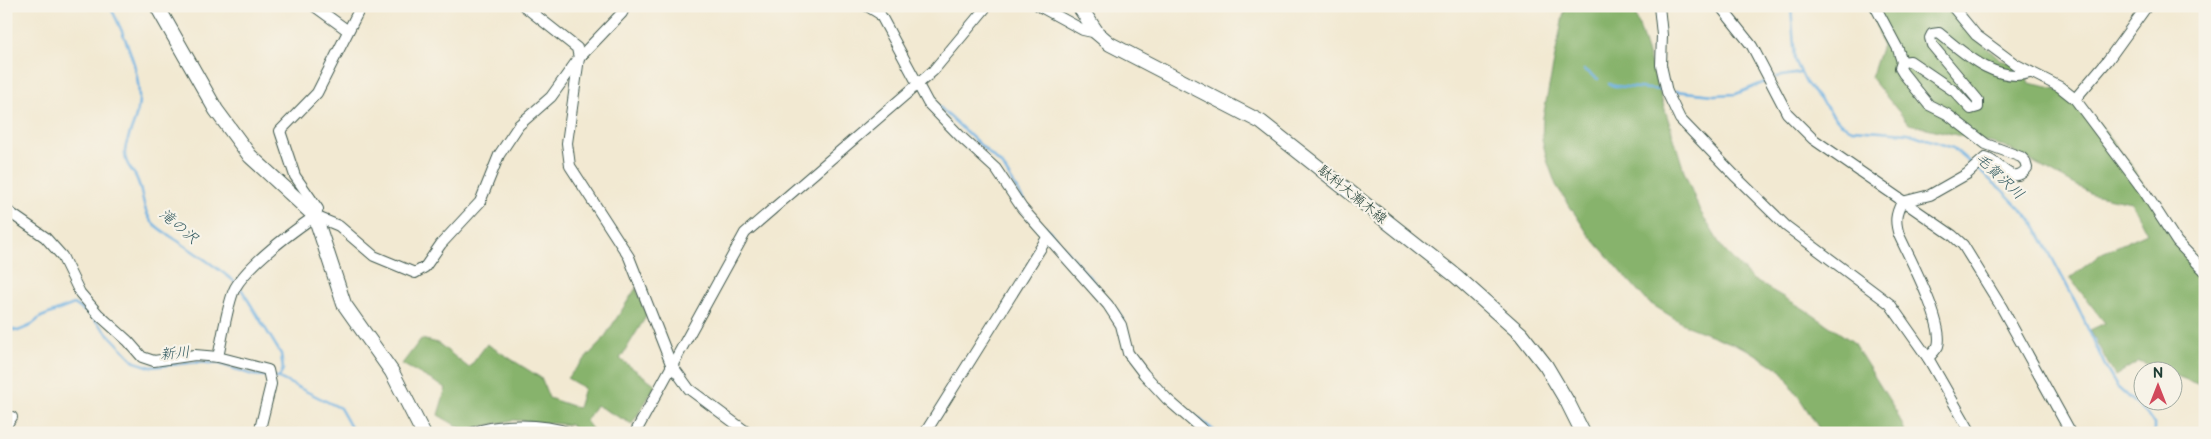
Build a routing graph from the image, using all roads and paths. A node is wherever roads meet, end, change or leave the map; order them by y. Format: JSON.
{"nodes":[{"id":1,"x":157,"y":6,"type":"edge"},
{"id":2,"x":314,"y":6,"type":"edge"},
{"id":3,"x":360,"y":6,"type":"edge"},
{"id":4,"x":524,"y":6,"type":"edge"},
{"id":5,"x":625,"y":6,"type":"edge"},
{"id":6,"x":867,"y":6,"type":"edge"},
{"id":7,"x":987,"y":6,"type":"edge"},
{"id":8,"x":1039,"y":6,"type":"edge"},
{"id":9,"x":1079,"y":6,"type":"edge"},
{"id":10,"x":1659,"y":6,"type":"edge"},
{"id":11,"x":1720,"y":6,"type":"edge"},
{"id":12,"x":1875,"y":6,"type":"edge"},
{"id":13,"x":1952,"y":6,"type":"edge"},
{"id":14,"x":2147,"y":6,"type":"edge"},
{"id":15,"x":882,"y":10,"type":"edge"},
{"id":16,"x":347,"y":30,"type":"junction"},
{"id":17,"x":1096,"y":33,"type":"junction"},
{"id":18,"x":579,"y":58,"type":"junction"},
{"id":19,"x":1902,"y":62,"type":"junction"},
{"id":20,"x":2030,"y":73,"type":"junction"},
{"id":21,"x":918,"y":82,"type":"junction"},
{"id":22,"x":2076,"y":99,"type":"junction"},
{"id":23,"x":1902,"y":202,"type":"junction"},
{"id":24,"x":6,"y":210,"type":"edge"},
{"id":25,"x":315,"y":216,"type":"junction"},
{"id":26,"x":1047,"y":238,"type":"junction"},
{"id":27,"x":2205,"y":271,"type":"edge"},
{"id":28,"x":218,"y":356,"type":"junction"},
{"id":29,"x":1928,"y":358,"type":"junction"},
{"id":30,"x":671,"y":364,"type":"junction"},
{"id":31,"x":259,"y":433,"type":"edge"},
{"id":32,"x":423,"y":433,"type":"edge"},
{"id":33,"x":472,"y":433,"type":"edge"},
{"id":34,"x":570,"y":433,"type":"edge"},
{"id":35,"x":635,"y":433,"type":"edge"},
{"id":36,"x":748,"y":433,"type":"edge"},
{"id":37,"x":925,"y":433,"type":"edge"},
{"id":38,"x":1206,"y":433,"type":"edge"},
{"id":39,"x":1583,"y":433,"type":"edge"},
{"id":40,"x":1971,"y":433,"type":"edge"},
{"id":41,"x":2071,"y":433,"type":"edge"}],
"edges":[{"from":1,"to":25,"type":"main road"},
{"from":2,"to":16,"type":"street"},
{"from":3,"to":16,"type":"street"},
{"from":4,"to":18,"type":"street"},
{"from":5,"to":18,"type":"street"},
{"from":6,"to":15,"type":"street"},
{"from":7,"to":21,"type":"street"},
{"from":8,"to":17,"type":"street"},
{"from":9,"to":17,"type":"main road","name":"駄科大瀬木線"},
{"from":10,"to":29,"type":"street"},
{"from":11,"to":23,"type":"street"},
{"from":12,"to":19,"type":"street"},
{"from":13,"to":20,"type":"street"},
{"from":14,"to":22,"type":"street"},
{"from":15,"to":21,"type":"street"},
{"from":16,"to":25,"type":"street"},
{"from":17,"to":39,"type":"main road","name":"駄科大瀬木線"},
{"from":18,"to":25,"type":"street"},
{"from":18,"to":30,"type":"street"},
{"from":19,"to":20,"type":"street"},
{"from":19,"to":23,"type":"street"},
{"from":20,"to":22,"type":"street"},
{"from":21,"to":26,"type":"street"},
{"from":21,"to":30,"type":"street"},
{"from":22,"to":27,"type":"street"},
{"from":23,"to":29,"type":"street"},
{"from":23,"to":41,"type":"street"},
{"from":24,"to":28,"type":"street"},
{"from":25,"to":28,"type":"street"},
{"from":25,"to":32,"type":"main road"},
{"from":26,"to":37,"type":"street"},
{"from":26,"to":38,"type":"street"},
{"from":28,"to":31,"type":"street"},
{"from":29,"to":40,"type":"street"},
{"from":30,"to":35,"type":"street"},
{"from":30,"to":36,"type":"street"},
{"from":33,"to":34,"type":"street"}]}
